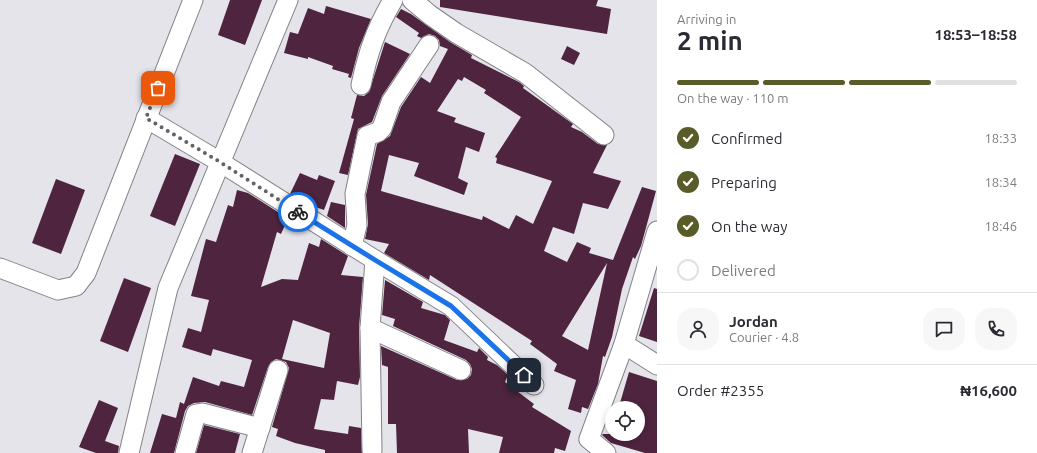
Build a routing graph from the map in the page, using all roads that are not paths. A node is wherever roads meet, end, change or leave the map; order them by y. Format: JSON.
{"nodes":[{"id":1,"x":193,"y":0,"type":"edge"},
{"id":2,"x":288,"y":0,"type":"edge"},
{"id":3,"x":393,"y":0,"type":"edge"},
{"id":4,"x":412,"y":0,"type":"edge"},
{"id":5,"x":429,"y":45,"type":"dead end"},
{"id":6,"x":361,"y":85,"type":"dead end"},
{"id":7,"x":146,"y":118,"type":"junction"},
{"id":8,"x":604,"y":135,"type":"dead end"},
{"id":9,"x":220,"y":162,"type":"junction"},
{"id":10,"x":657,"y":231,"type":"edge"},
{"id":11,"x":352,"y":246,"type":"junction"},
{"id":12,"x":375,"y":260,"type":"junction"},
{"id":13,"x":0,"y":268,"type":"edge"},
{"id":14,"x":370,"y":328,"type":"junction"},
{"id":15,"x":624,"y":344,"type":"junction"},
{"id":16,"x":657,"y":364,"type":"edge"},
{"id":17,"x":278,"y":370,"type":"dead end"},
{"id":18,"x":461,"y":370,"type":"dead end"},
{"id":19,"x":534,"y":385,"type":"dead end"},
{"id":20,"x":260,"y":428,"type":"junction"},
{"id":21,"x":372,"y":450,"type":"dead end"},
{"id":22,"x":129,"y":453,"type":"edge"},
{"id":23,"x":185,"y":453,"type":"edge"},
{"id":24,"x":252,"y":453,"type":"edge"},
{"id":25,"x":606,"y":453,"type":"edge"}],
"edges":[{"from":1,"to":7,"type":"street"},
{"from":2,"to":9,"type":"street"},
{"from":3,"to":6,"type":"street"},
{"from":4,"to":8,"type":"street"},
{"from":5,"to":11,"type":"street"},
{"from":7,"to":9,"type":"street"},
{"from":7,"to":13,"type":"street"},
{"from":9,"to":11,"type":"street"},
{"from":9,"to":22,"type":"street"},
{"from":10,"to":15,"type":"street"},
{"from":11,"to":12,"type":"street"},
{"from":12,"to":14,"type":"street"},
{"from":12,"to":19,"type":"street"},
{"from":14,"to":18,"type":"street"},
{"from":14,"to":21,"type":"street"},
{"from":15,"to":16,"type":"street"},
{"from":15,"to":25,"type":"street"},
{"from":17,"to":20,"type":"street"},
{"from":20,"to":23,"type":"street"},
{"from":20,"to":24,"type":"street"}]}
